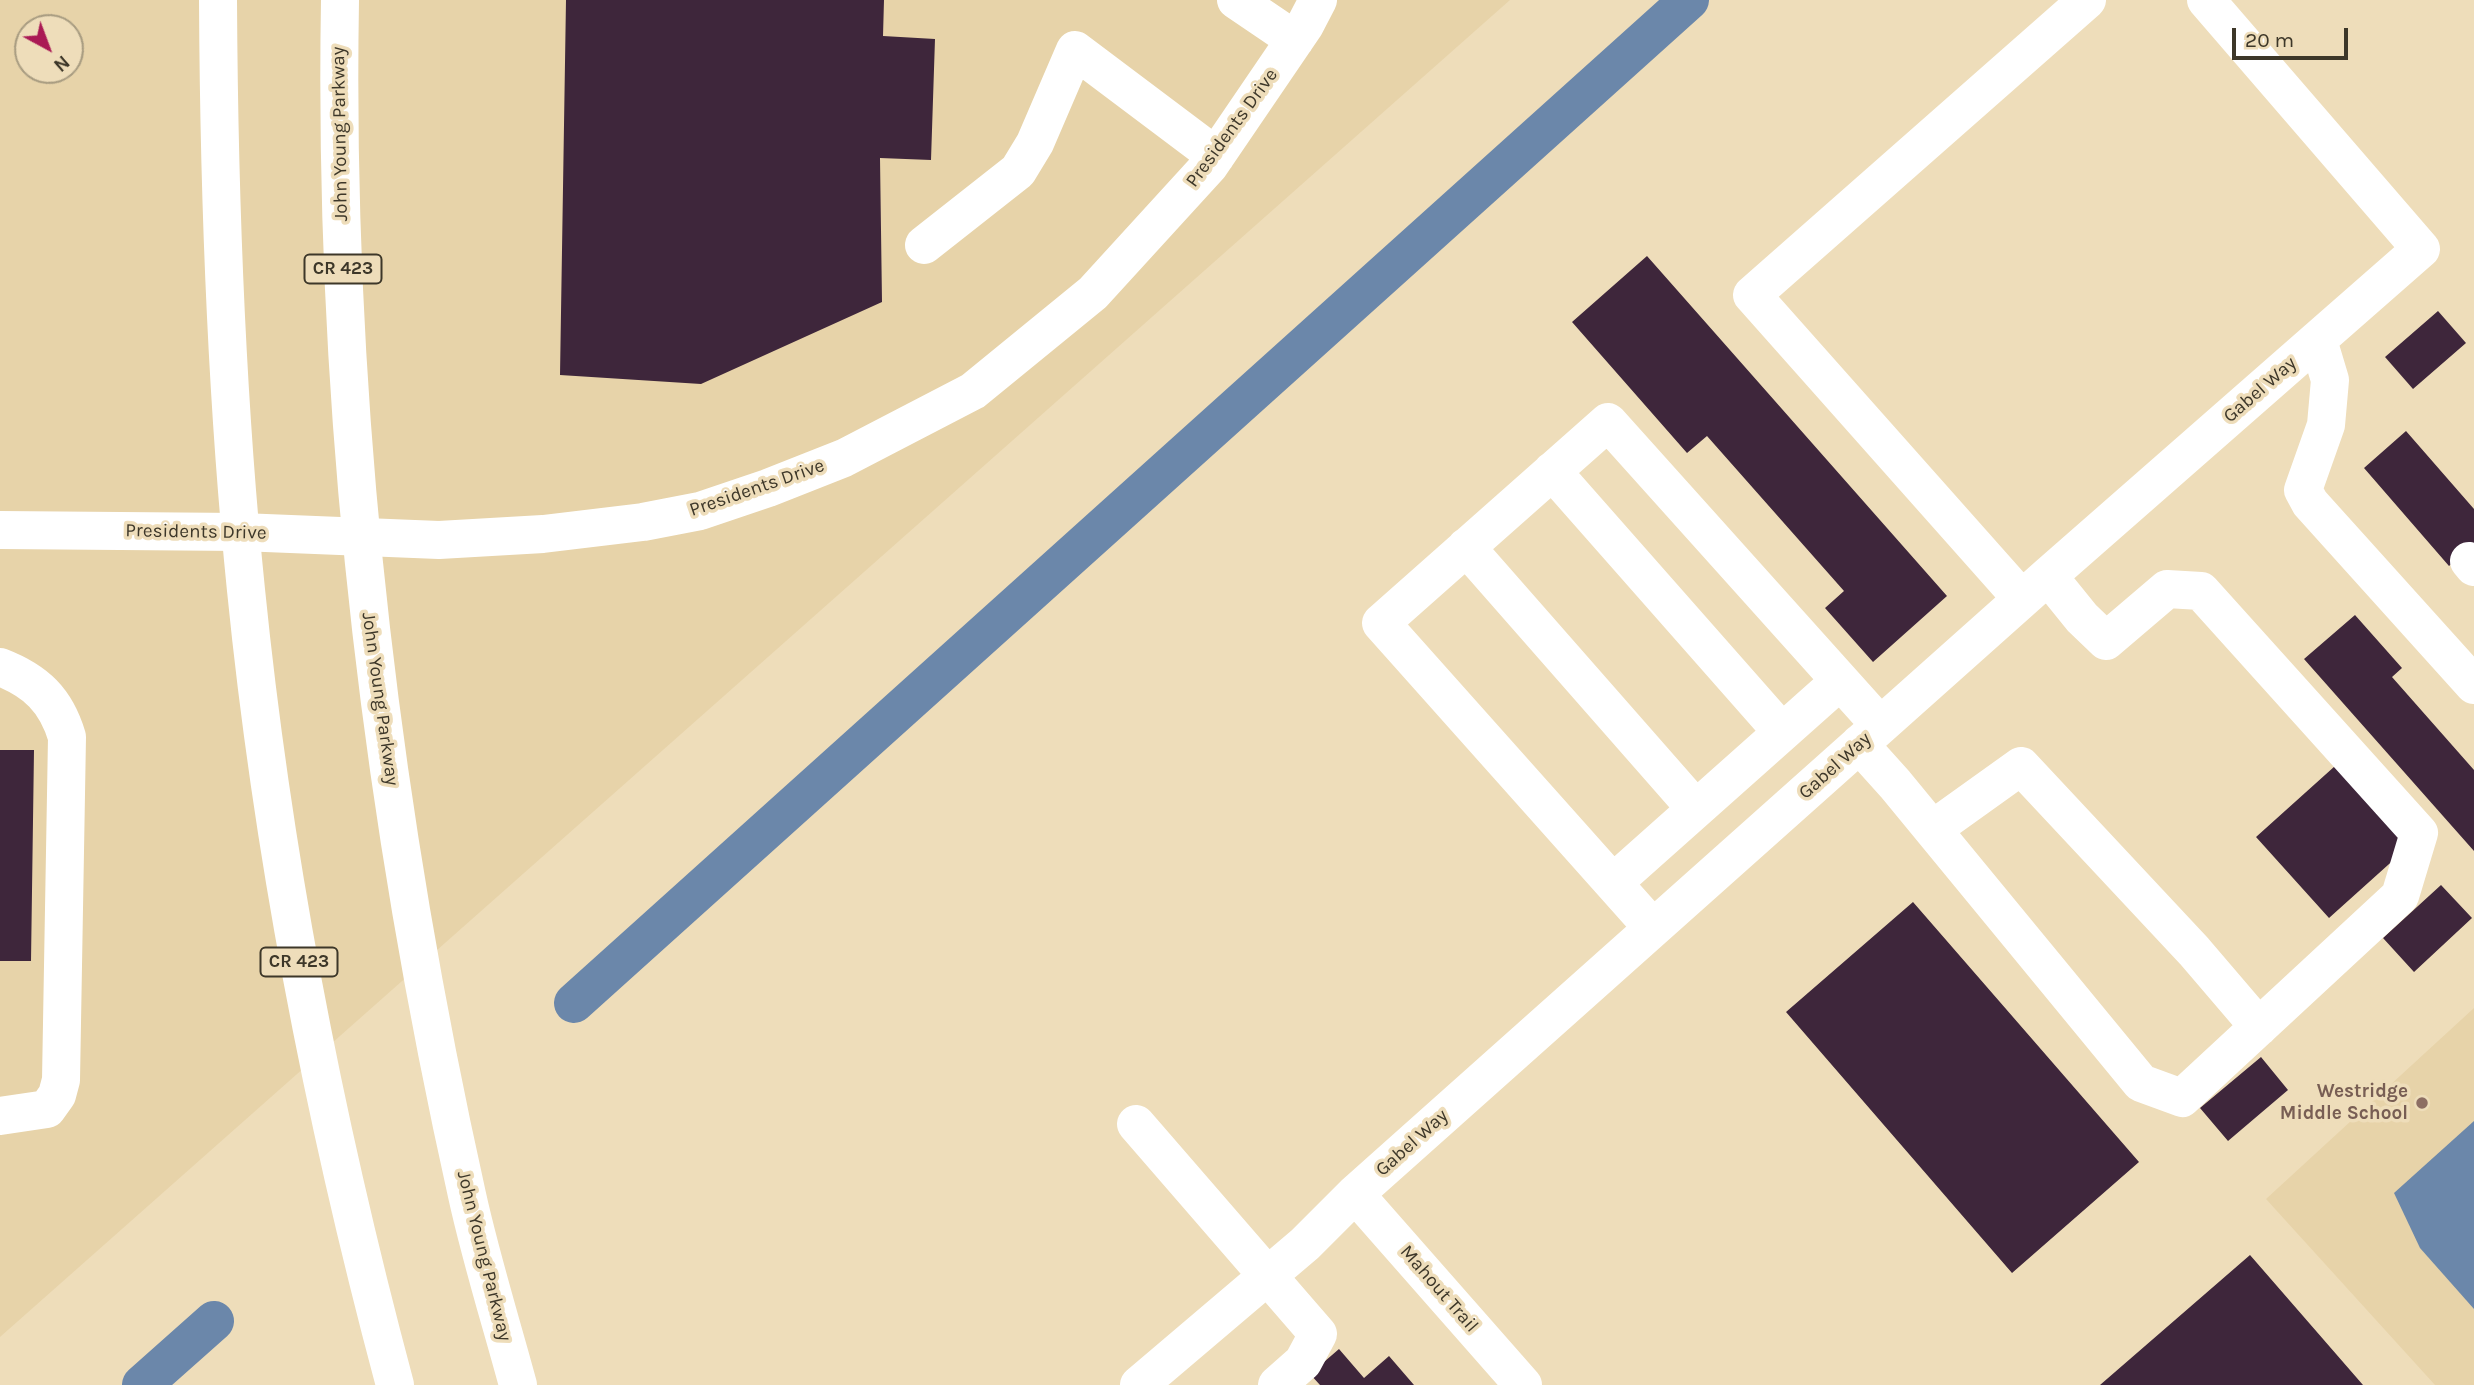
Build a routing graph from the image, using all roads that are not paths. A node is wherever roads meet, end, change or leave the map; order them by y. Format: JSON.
{"nodes":[{"id":1,"x":218,"y":0,"type":"edge"},
{"id":2,"x":340,"y":0,"type":"edge"},
{"id":3,"x":1236,"y":0,"type":"edge"},
{"id":4,"x":1318,"y":0,"type":"edge"},
{"id":5,"x":2087,"y":0,"type":"edge"},
{"id":6,"x":2206,"y":0,"type":"edge"},
{"id":7,"x":1295,"y":40,"type":"junction"},
{"id":8,"x":1216,"y":156,"type":"junction"},
{"id":9,"x":924,"y":245,"type":"dead end"},
{"id":10,"x":2318,"y":340,"type":"junction"},
{"id":11,"x":1552,"y":471,"type":"junction"},
{"id":12,"x":0,"y":530,"type":"edge"},
{"id":13,"x":241,"y":532,"type":"junction"},
{"id":14,"x":360,"y":538,"type":"junction"},
{"id":15,"x":1466,"y":547,"type":"junction"},
{"id":16,"x":2035,"y":588,"type":"junction"},
{"id":17,"x":0,"y":667,"type":"edge"},
{"id":18,"x":1840,"y":681,"type":"junction"},
{"id":19,"x":2474,"y":685,"type":"edge"},
{"id":20,"x":1782,"y":732,"type":"junction"},
{"id":21,"x":1870,"y":735,"type":"junction"},
{"id":22,"x":1696,"y":809,"type":"junction"},
{"id":23,"x":1933,"y":829,"type":"junction"},
{"id":24,"x":1613,"y":883,"type":"junction"},
{"id":25,"x":1653,"y":928,"type":"junction"},
{"id":26,"x":2259,"y":1027,"type":"junction"},
{"id":27,"x":0,"y":1116,"type":"edge"},
{"id":28,"x":1136,"y":1124,"type":"dead end"},
{"id":29,"x":1355,"y":1194,"type":"junction"},
{"id":30,"x":1268,"y":1275,"type":"junction"},
{"id":31,"x":395,"y":1385,"type":"edge"},
{"id":32,"x":518,"y":1385,"type":"edge"},
{"id":33,"x":1139,"y":1385,"type":"edge"},
{"id":34,"x":1277,"y":1385,"type":"edge"},
{"id":35,"x":1523,"y":1385,"type":"edge"}],
"edges":[{"from":1,"to":13,"type":"main road","number":"CR 423"},
{"from":2,"to":14,"type":"main road","name":"John Young Parkway","number":"CR 423"},
{"from":3,"to":7,"type":"main road"},
{"from":4,"to":7,"type":"main road","name":"Presidents Drive"},
{"from":5,"to":16,"type":"main road"},
{"from":6,"to":10,"type":"main road","name":"Gabel Way"},
{"from":7,"to":8,"type":"main road","name":"Presidents Drive"},
{"from":8,"to":9,"type":"main road"},
{"from":8,"to":14,"type":"main road","name":"Presidents Drive"},
{"from":10,"to":16,"type":"main road","name":"Gabel Way"},
{"from":10,"to":19,"type":"main road"},
{"from":11,"to":15,"type":"main road"},
{"from":11,"to":18,"type":"main road"},
{"from":11,"to":20,"type":"main road"},
{"from":12,"to":13,"type":"main road","name":"Presidents Drive"},
{"from":13,"to":14,"type":"main road","name":"Presidents Drive"},
{"from":13,"to":31,"type":"main road","number":"CR 423"},
{"from":14,"to":32,"type":"main road","name":"John Young Parkway","number":"CR 423"},
{"from":15,"to":22,"type":"main road"},
{"from":15,"to":24,"type":"main road"},
{"from":16,"to":21,"type":"main road","name":"Gabel Way"},
{"from":16,"to":26,"type":"main road"},
{"from":17,"to":27,"type":"main road"},
{"from":18,"to":20,"type":"main road"},
{"from":18,"to":21,"type":"main road"},
{"from":20,"to":22,"type":"main road"},
{"from":21,"to":23,"type":"main road"},
{"from":21,"to":25,"type":"main road","name":"Gabel Way"},
{"from":22,"to":24,"type":"main road"},
{"from":23,"to":26,"type":"main road"},
{"from":23,"to":26,"type":"main road"},
{"from":24,"to":25,"type":"main road"},
{"from":25,"to":29,"type":"main road","name":"Gabel Way"},
{"from":28,"to":30,"type":"main road"},
{"from":29,"to":30,"type":"main road","name":"Gabel Way"},
{"from":29,"to":35,"type":"main road","name":"Mahout Trail"},
{"from":30,"to":33,"type":"main road","name":"Gabel Way"},
{"from":30,"to":34,"type":"main road"}]}
